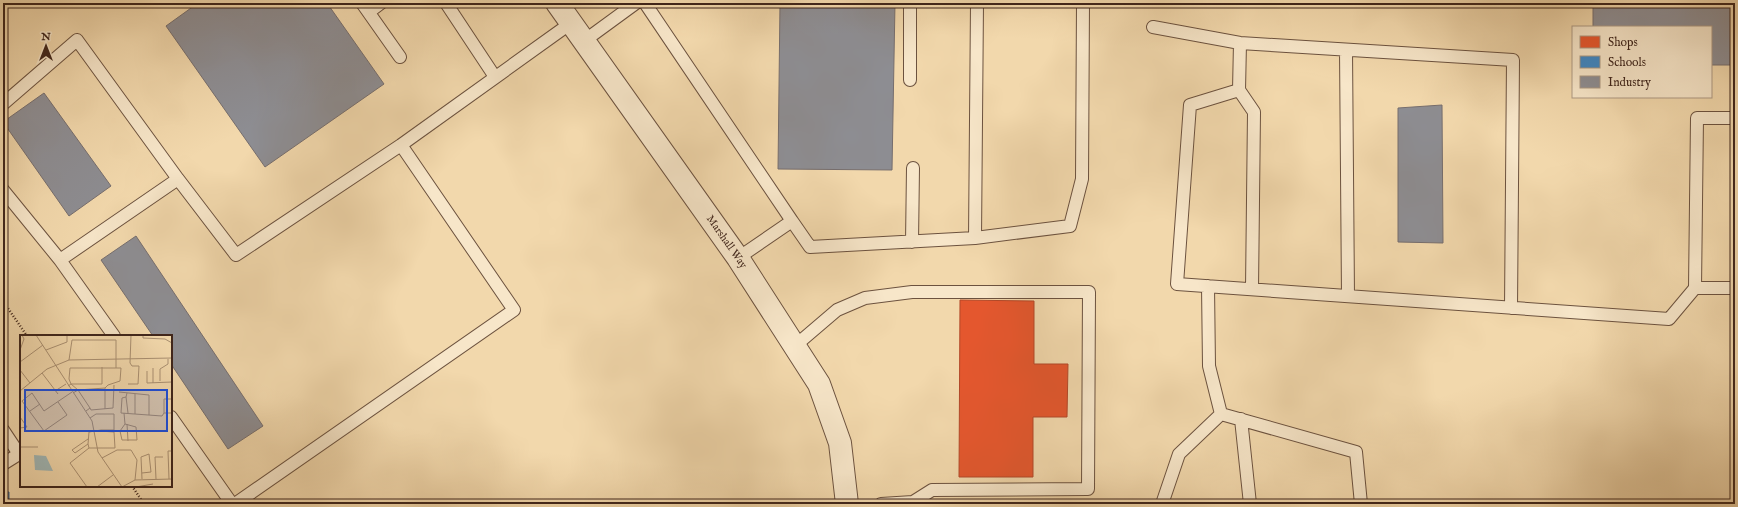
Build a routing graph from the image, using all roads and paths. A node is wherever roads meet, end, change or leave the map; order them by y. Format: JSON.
{"nodes":[{"id":1,"x":381,"y":3,"type":"edge"},
{"id":2,"x":446,"y":3,"type":"edge"},
{"id":3,"x":557,"y":3,"type":"edge"},
{"id":4,"x":636,"y":3,"type":"edge"},
{"id":5,"x":645,"y":3,"type":"edge"},
{"id":6,"x":910,"y":3,"type":"edge"},
{"id":7,"x":977,"y":3,"type":"edge"},
{"id":8,"x":1083,"y":3,"type":"edge"},
{"id":9,"x":365,"y":8,"type":"edge"},
{"id":10,"x":571,"y":23,"type":"junction"},
{"id":11,"x":1153,"y":26,"type":"dead end"},
{"id":12,"x":584,"y":41,"type":"junction"},
{"id":13,"x":1240,"y":44,"type":"junction"},
{"id":14,"x":1346,"y":50,"type":"junction"},
{"id":15,"x":400,"y":57,"type":"dead end"},
{"id":16,"x":496,"y":77,"type":"junction"},
{"id":17,"x":910,"y":80,"type":"dead end"},
{"id":18,"x":1239,"y":90,"type":"junction"},
{"id":19,"x":3,"y":104,"type":"edge"},
{"id":20,"x":1735,"y":118,"type":"edge"},
{"id":21,"x":401,"y":145,"type":"junction"},
{"id":22,"x":914,"y":168,"type":"dead end"},
{"id":23,"x":178,"y":179,"type":"junction"},
{"id":24,"x":3,"y":190,"type":"edge"},
{"id":25,"x":792,"y":221,"type":"junction"},
{"id":26,"x":975,"y":238,"type":"junction"},
{"id":27,"x":912,"y":242,"type":"junction"},
{"id":28,"x":738,"y":258,"type":"junction"},
{"id":29,"x":60,"y":260,"type":"junction"},
{"id":30,"x":1208,"y":286,"type":"junction"},
{"id":31,"x":1695,"y":288,"type":"junction"},
{"id":32,"x":1735,"y":288,"type":"edge"},
{"id":33,"x":1252,"y":289,"type":"junction"},
{"id":34,"x":1348,"y":296,"type":"junction"},
{"id":35,"x":3,"y":301,"type":"edge"},
{"id":36,"x":1511,"y":308,"type":"junction"},
{"id":37,"x":26,"y":335,"type":"edge"},
{"id":38,"x":113,"y":335,"type":"edge"},
{"id":39,"x":796,"y":346,"type":"junction"},
{"id":40,"x":1221,"y":414,"type":"junction"},
{"id":41,"x":172,"y":418,"type":"edge"},
{"id":42,"x":1241,"y":419,"type":"junction"},
{"id":43,"x":3,"y":430,"type":"edge"},
{"id":44,"x":3,"y":464,"type":"edge"},
{"id":45,"x":133,"y":487,"type":"edge"},
{"id":46,"x":915,"y":503,"type":"edge"},
{"id":47,"x":144,"y":504,"type":"edge"},
{"id":48,"x":234,"y":504,"type":"edge"},
{"id":49,"x":847,"y":504,"type":"edge"},
{"id":50,"x":881,"y":504,"type":"edge"},
{"id":51,"x":1162,"y":504,"type":"edge"},
{"id":52,"x":1250,"y":504,"type":"edge"},
{"id":53,"x":1361,"y":504,"type":"edge"}],
"edges":[{"from":1,"to":9,"type":"lane"},
{"from":2,"to":16,"type":"lane"},
{"from":3,"to":10,"type":"street","name":"Marshall Way"},
{"from":4,"to":12,"type":"lane"},
{"from":5,"to":25,"type":"lane"},
{"from":6,"to":17,"type":"lane"},
{"from":7,"to":26,"type":"lane"},
{"from":8,"to":26,"type":"lane"},
{"from":9,"to":15,"type":"lane"},
{"from":10,"to":12,"type":"street","name":"Marshall Way"},
{"from":10,"to":16,"type":"lane"},
{"from":11,"to":13,"type":"lane"},
{"from":12,"to":28,"type":"street","name":"Marshall Way"},
{"from":13,"to":14,"type":"lane"},
{"from":13,"to":18,"type":"lane"},
{"from":14,"to":34,"type":"lane"},
{"from":14,"to":36,"type":"lane"},
{"from":16,"to":21,"type":"lane"},
{"from":18,"to":30,"type":"lane"},
{"from":18,"to":33,"type":"lane"},
{"from":19,"to":23,"type":"lane"},
{"from":20,"to":31,"type":"lane"},
{"from":21,"to":23,"type":"lane"},
{"from":21,"to":48,"type":"lane"},
{"from":22,"to":27,"type":"lane"},
{"from":23,"to":29,"type":"lane"},
{"from":24,"to":29,"type":"lane"},
{"from":25,"to":27,"type":"lane"},
{"from":25,"to":28,"type":"lane"},
{"from":26,"to":27,"type":"lane"},
{"from":28,"to":39,"type":"street","name":"Marshall Way"},
{"from":29,"to":38,"type":"lane"},
{"from":30,"to":33,"type":"lane"},
{"from":30,"to":40,"type":"lane"},
{"from":31,"to":32,"type":"lane"},
{"from":31,"to":36,"type":"lane"},
{"from":33,"to":34,"type":"lane"},
{"from":34,"to":36,"type":"lane"},
{"from":35,"to":37,"type":"path"},
{"from":39,"to":46,"type":"lane"},
{"from":39,"to":49,"type":"street","name":"Marshall Way"},
{"from":40,"to":42,"type":"lane"},
{"from":40,"to":51,"type":"lane"},
{"from":41,"to":48,"type":"lane"},
{"from":42,"to":52,"type":"lane"},
{"from":42,"to":53,"type":"lane"},
{"from":43,"to":44,"type":"lane"},
{"from":45,"to":47,"type":"path"},
{"from":46,"to":50,"type":"lane"}]}
